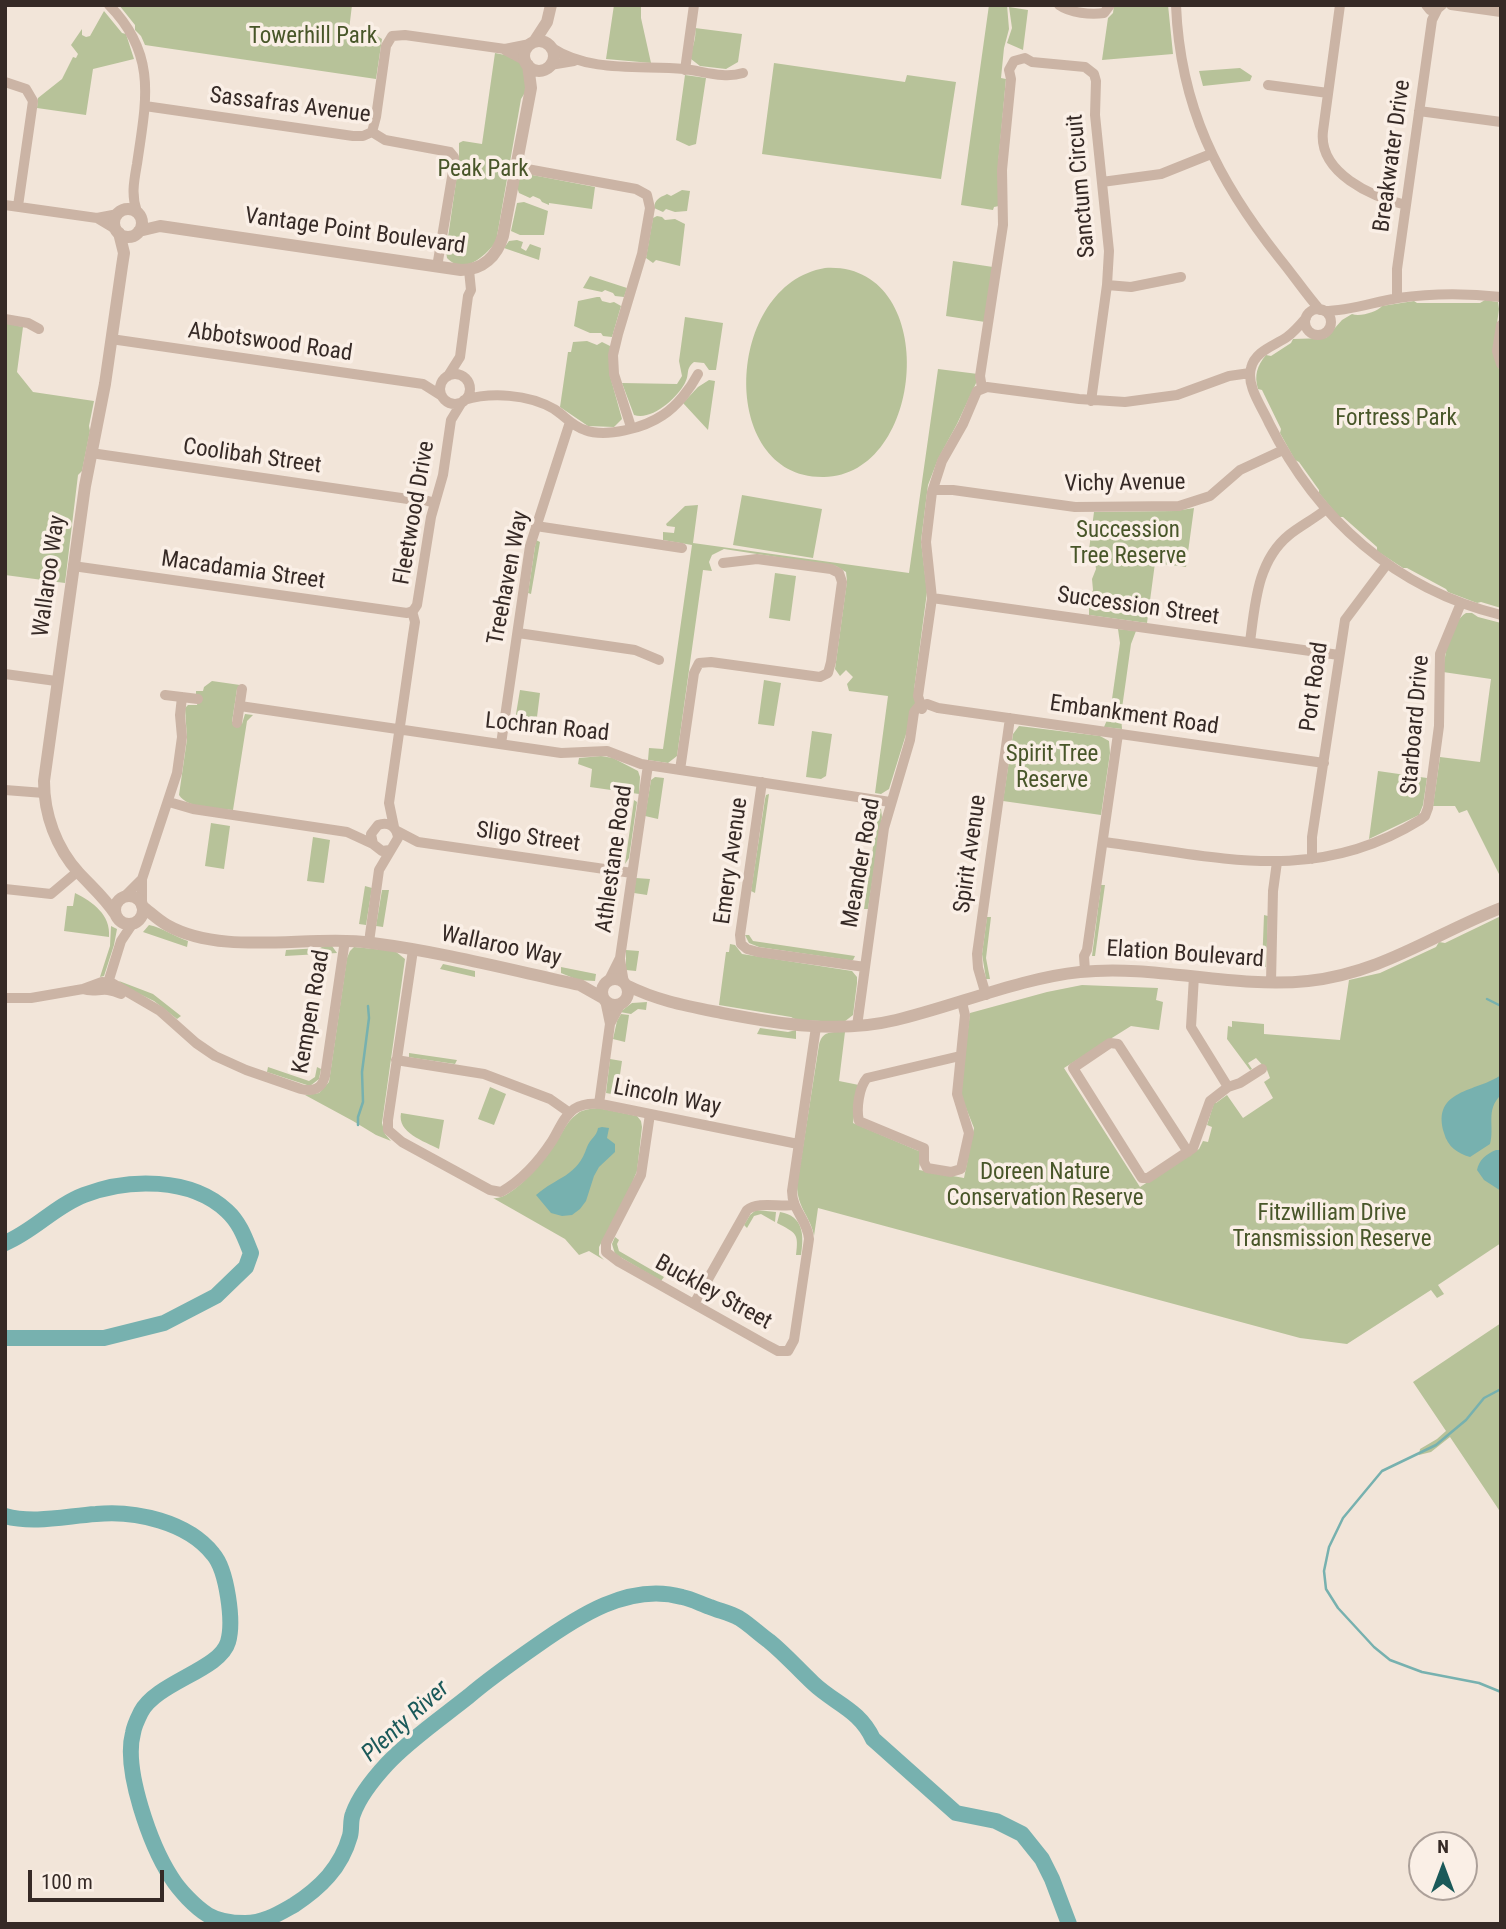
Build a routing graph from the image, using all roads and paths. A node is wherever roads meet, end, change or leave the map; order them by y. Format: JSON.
{"nodes":[{"id":1,"x":108,"y":5,"type":"edge"},
{"id":2,"x":551,"y":5,"type":"edge"},
{"id":3,"x":694,"y":5,"type":"edge"},
{"id":4,"x":1059,"y":5,"type":"edge"},
{"id":5,"x":1110,"y":5,"type":"edge"},
{"id":6,"x":1175,"y":5,"type":"edge"},
{"id":7,"x":1340,"y":5,"type":"edge"},
{"id":8,"x":1451,"y":5,"type":"edge"},
{"id":9,"x":1432,"y":9,"type":"edge"},
{"id":10,"x":1501,"y":12,"type":"edge"},
{"id":11,"x":547,"y":22,"type":"junction"},
{"id":12,"x":532,"y":43,"type":"junction"},
{"id":13,"x":551,"y":47,"type":"junction"},
{"id":14,"x":505,"y":49,"type":"junction"},
{"id":15,"x":578,"y":60,"type":"junction"},
{"id":16,"x":527,"y":63,"type":"junction"},
{"id":17,"x":548,"y":67,"type":"junction"},
{"id":18,"x":685,"y":69,"type":"junction"},
{"id":19,"x":743,"y":73,"type":"dead end"},
{"id":20,"x":5,"y":82,"type":"edge"},
{"id":21,"x":1268,"y":85,"type":"dead end"},
{"id":22,"x":531,"y":88,"type":"junction"},
{"id":23,"x":1328,"y":93,"type":"junction"},
{"id":24,"x":145,"y":106,"type":"junction"},
{"id":25,"x":1419,"y":111,"type":"junction"},
{"id":26,"x":1501,"y":122,"type":"edge"},
{"id":27,"x":372,"y":132,"type":"junction"},
{"id":28,"x":1210,"y":152,"type":"junction"},
{"id":29,"x":516,"y":167,"type":"junction"},
{"id":30,"x":1102,"y":182,"type":"junction"},
{"id":31,"x":132,"y":193,"type":"junction"},
{"id":32,"x":5,"y":205,"type":"edge"},
{"id":33,"x":1406,"y":205,"type":"junction"},
{"id":34,"x":18,"y":206,"type":"junction"},
{"id":35,"x":120,"y":212,"type":"junction"},
{"id":36,"x":138,"y":214,"type":"junction"},
{"id":37,"x":97,"y":218,"type":"junction"},
{"id":38,"x":160,"y":226,"type":"junction"},
{"id":39,"x":118,"y":232,"type":"junction"},
{"id":40,"x":137,"y":233,"type":"junction"},
{"id":41,"x":124,"y":253,"type":"junction"},
{"id":42,"x":440,"y":263,"type":"junction"},
{"id":43,"x":466,"y":270,"type":"junction"},
{"id":44,"x":1181,"y":277,"type":"dead end"},
{"id":45,"x":1107,"y":285,"type":"junction"},
{"id":46,"x":1303,"y":291,"type":"junction"},
{"id":47,"x":1501,"y":296,"type":"edge"},
{"id":48,"x":1397,"y":298,"type":"junction"},
{"id":49,"x":1352,"y":309,"type":"junction"},
{"id":50,"x":1322,"y":310,"type":"junction"},
{"id":51,"x":1306,"y":317,"type":"junction"},
{"id":52,"x":5,"y":319,"type":"edge"},
{"id":53,"x":1501,"y":325,"type":"edge"},
{"id":54,"x":1330,"y":327,"type":"junction"},
{"id":55,"x":39,"y":329,"type":"dead end"},
{"id":56,"x":1312,"y":334,"type":"junction"},
{"id":57,"x":1288,"y":337,"type":"junction"},
{"id":58,"x":111,"y":339,"type":"junction"},
{"id":59,"x":460,"y":357,"type":"junction"},
{"id":60,"x":1501,"y":364,"type":"edge"},
{"id":61,"x":1250,"y":373,"type":"junction"},
{"id":62,"x":698,"y":374,"type":"dead end"},
{"id":63,"x":447,"y":377,"type":"junction"},
{"id":64,"x":467,"y":380,"type":"junction"},
{"id":65,"x":423,"y":384,"type":"junction"},
{"id":66,"x":985,"y":387,"type":"junction"},
{"id":67,"x":490,"y":394,"type":"junction"},
{"id":68,"x":444,"y":398,"type":"junction"},
{"id":69,"x":463,"y":401,"type":"junction"},
{"id":70,"x":1091,"y":401,"type":"junction"},
{"id":71,"x":451,"y":420,"type":"junction"},
{"id":72,"x":570,"y":422,"type":"junction"},
{"id":73,"x":631,"y":427,"type":"junction"},
{"id":74,"x":1283,"y":450,"type":"junction"},
{"id":75,"x":90,"y":453,"type":"junction"},
{"id":76,"x":933,"y":487,"type":"junction"},
{"id":77,"x":430,"y":502,"type":"junction"},
{"id":78,"x":1325,"y":510,"type":"junction"},
{"id":79,"x":536,"y":526,"type":"junction"},
{"id":80,"x":682,"y":548,"type":"dead end"},
{"id":81,"x":723,"y":563,"type":"dead end"},
{"id":82,"x":1387,"y":564,"type":"junction"},
{"id":83,"x":73,"y":566,"type":"junction"},
{"id":84,"x":932,"y":598,"type":"junction"},
{"id":85,"x":1461,"y":603,"type":"junction"},
{"id":86,"x":410,"y":612,"type":"junction"},
{"id":87,"x":1501,"y":615,"type":"edge"},
{"id":88,"x":518,"y":633,"type":"junction"},
{"id":89,"x":1250,"y":642,"type":"junction"},
{"id":90,"x":1339,"y":655,"type":"junction"},
{"id":91,"x":659,"y":660,"type":"dead end"},
{"id":92,"x":5,"y":674,"type":"edge"},
{"id":93,"x":56,"y":681,"type":"junction"},
{"id":94,"x":242,"y":689,"type":"dead end"},
{"id":95,"x":165,"y":695,"type":"dead end"},
{"id":96,"x":181,"y":697,"type":"junction"},
{"id":97,"x":198,"y":699,"type":"dead end"},
{"id":98,"x":240,"y":706,"type":"junction"},
{"id":99,"x":923,"y":708,"type":"junction"},
{"id":100,"x":1010,"y":719,"type":"junction"},
{"id":101,"x":237,"y":723,"type":"dead end"},
{"id":102,"x":400,"y":729,"type":"junction"},
{"id":103,"x":1118,"y":734,"type":"junction"},
{"id":104,"x":501,"y":744,"type":"junction"},
{"id":105,"x":1324,"y":763,"type":"junction"},
{"id":106,"x":648,"y":765,"type":"junction"},
{"id":107,"x":680,"y":770,"type":"junction"},
{"id":108,"x":762,"y":782,"type":"junction"},
{"id":109,"x":5,"y":790,"type":"edge"},
{"id":110,"x":44,"y":793,"type":"junction"},
{"id":111,"x":169,"y":802,"type":"junction"},
{"id":112,"x":890,"y":802,"type":"junction"},
{"id":113,"x":389,"y":803,"type":"junction"},
{"id":114,"x":376,"y":826,"type":"junction"},
{"id":115,"x":395,"y":829,"type":"junction"},
{"id":116,"x":347,"y":832,"type":"junction"},
{"id":117,"x":418,"y":842,"type":"junction"},
{"id":118,"x":1103,"y":842,"type":"junction"},
{"id":119,"x":374,"y":846,"type":"junction"},
{"id":120,"x":391,"y":849,"type":"junction"},
{"id":121,"x":1316,"y":858,"type":"junction"},
{"id":122,"x":1274,"y":862,"type":"junction"},
{"id":123,"x":379,"y":870,"type":"junction"},
{"id":124,"x":77,"y":872,"type":"junction"},
{"id":125,"x":632,"y":873,"type":"junction"},
{"id":126,"x":142,"y":879,"type":"junction"},
{"id":127,"x":5,"y":890,"type":"edge"},
{"id":128,"x":98,"y":891,"type":"junction"},
{"id":129,"x":124,"y":897,"type":"junction"},
{"id":130,"x":142,"y":904,"type":"junction"},
{"id":131,"x":1501,"y":908,"type":"edge"},
{"id":132,"x":117,"y":916,"type":"junction"},
{"id":133,"x":134,"y":922,"type":"junction"},
{"id":134,"x":165,"y":924,"type":"junction"},
{"id":135,"x":121,"y":940,"type":"junction"},
{"id":136,"x":345,"y":940,"type":"junction"},
{"id":137,"x":369,"y":942,"type":"junction"},
{"id":138,"x":413,"y":950,"type":"junction"},
{"id":139,"x":620,"y":958,"type":"junction"},
{"id":140,"x":865,"y":967,"type":"junction"},
{"id":141,"x":1087,"y":971,"type":"junction"},
{"id":142,"x":1194,"y":976,"type":"junction"},
{"id":143,"x":608,"y":981,"type":"junction"},
{"id":144,"x":1271,"y":982,"type":"junction"},
{"id":145,"x":625,"y":984,"type":"junction"},
{"id":146,"x":107,"y":985,"type":"junction"},
{"id":147,"x":580,"y":985,"type":"junction"},
{"id":148,"x":986,"y":995,"type":"junction"},
{"id":149,"x":5,"y":998,"type":"edge"},
{"id":150,"x":654,"y":998,"type":"junction"},
{"id":151,"x":604,"y":999,"type":"junction"},
{"id":152,"x":962,"y":1002,"type":"junction"},
{"id":153,"x":622,"y":1003,"type":"junction"},
{"id":154,"x":610,"y":1024,"type":"junction"},
{"id":155,"x":860,"y":1026,"type":"junction"},
{"id":156,"x":816,"y":1027,"type":"junction"},
{"id":157,"x":960,"y":1056,"type":"junction"},
{"id":158,"x":396,"y":1060,"type":"junction"},
{"id":159,"x":1262,"y":1069,"type":"dead end"},
{"id":160,"x":1228,"y":1087,"type":"junction"},
{"id":161,"x":599,"y":1104,"type":"junction"},
{"id":162,"x":570,"y":1113,"type":"junction"},
{"id":163,"x":650,"y":1114,"type":"junction"},
{"id":164,"x":798,"y":1144,"type":"junction"},
{"id":165,"x":1188,"y":1152,"type":"junction"},
{"id":166,"x":794,"y":1205,"type":"junction"},
{"id":167,"x":694,"y":1304,"type":"junction"}],
"edges":[{"from":1,"to":24,"type":"street"},
{"from":2,"to":11,"type":"street"},
{"from":3,"to":18,"type":"street"},
{"from":4,"to":5,"type":"street"},
{"from":6,"to":28,"type":"street"},
{"from":7,"to":23,"type":"street"},
{"from":8,"to":9,"type":"street"},
{"from":8,"to":10,"type":"street"},
{"from":9,"to":25,"type":"street","name":"Breakwater Drive"},
{"from":11,"to":12,"type":"street"},
{"from":11,"to":13,"type":"street"},
{"from":12,"to":13,"type":"street"},
{"from":12,"to":14,"type":"street"},
{"from":12,"to":16,"type":"street"},
{"from":13,"to":15,"type":"street"},
{"from":13,"to":17,"type":"street"},
{"from":14,"to":16,"type":"street"},
{"from":14,"to":27,"type":"street"},
{"from":15,"to":17,"type":"street"},
{"from":15,"to":18,"type":"street"},
{"from":16,"to":17,"type":"street"},
{"from":16,"to":22,"type":"street","name":"Vantage Point Boulevard"},
{"from":17,"to":22,"type":"street","name":"Vantage Point Boulevard"},
{"from":18,"to":19,"type":"street"},
{"from":20,"to":34,"type":"street"},
{"from":21,"to":23,"type":"street"},
{"from":22,"to":29,"type":"street","name":"Vantage Point Boulevard"},
{"from":23,"to":33,"type":"street"},
{"from":24,"to":27,"type":"street","name":"Sassafras Avenue"},
{"from":24,"to":31,"type":"street"},
{"from":25,"to":26,"type":"street"},
{"from":25,"to":33,"type":"street","name":"Breakwater Drive"},
{"from":27,"to":42,"type":"street","name":"Sassafras Avenue"},
{"from":28,"to":30,"type":"street"},
{"from":28,"to":46,"type":"street"},
{"from":29,"to":43,"type":"street","name":"Vantage Point Boulevard"},
{"from":29,"to":73,"type":"street"},
{"from":30,"to":45,"type":"street","name":"Sanctum Circuit"},
{"from":30,"to":66,"type":"street","name":"Sanctum Circuit"},
{"from":31,"to":35,"type":"street"},
{"from":31,"to":36,"type":"street"},
{"from":32,"to":34,"type":"street"},
{"from":33,"to":48,"type":"street","name":"Breakwater Drive"},
{"from":34,"to":37,"type":"street"},
{"from":35,"to":36,"type":"street"},
{"from":35,"to":37,"type":"street"},
{"from":35,"to":39,"type":"street"},
{"from":36,"to":38,"type":"street","name":"Vantage Point Boulevard"},
{"from":36,"to":40,"type":"street"},
{"from":37,"to":39,"type":"street"},
{"from":38,"to":40,"type":"street","name":"Vantage Point Boulevard"},
{"from":38,"to":42,"type":"street","name":"Vantage Point Boulevard"},
{"from":39,"to":40,"type":"street"},
{"from":39,"to":41,"type":"street","name":"Wallaroo Way"},
{"from":40,"to":41,"type":"street","name":"Wallaroo Way"},
{"from":41,"to":58,"type":"street","name":"Wallaroo Way"},
{"from":42,"to":43,"type":"street","name":"Vantage Point Boulevard"},
{"from":43,"to":59,"type":"street"},
{"from":44,"to":45,"type":"street"},
{"from":45,"to":70,"type":"street","name":"Sanctum Circuit"},
{"from":46,"to":50,"type":"street"},
{"from":46,"to":51,"type":"street"},
{"from":47,"to":48,"type":"street"},
{"from":48,"to":49,"type":"street"},
{"from":49,"to":50,"type":"street"},
{"from":49,"to":54,"type":"street"},
{"from":50,"to":51,"type":"street"},
{"from":50,"to":54,"type":"street"},
{"from":51,"to":56,"type":"street"},
{"from":51,"to":57,"type":"street"},
{"from":52,"to":55,"type":"street"},
{"from":53,"to":60,"type":"street"},
{"from":54,"to":56,"type":"street"},
{"from":56,"to":57,"type":"street"},
{"from":57,"to":61,"type":"street"},
{"from":58,"to":65,"type":"street","name":"Abbotswood Road"},
{"from":58,"to":75,"type":"street","name":"Wallaroo Way"},
{"from":59,"to":63,"type":"street"},
{"from":59,"to":64,"type":"street"},
{"from":61,"to":70,"type":"street"},
{"from":61,"to":74,"type":"street"},
{"from":62,"to":73,"type":"street"},
{"from":63,"to":64,"type":"street"},
{"from":63,"to":65,"type":"street","name":"Abbotswood Road"},
{"from":63,"to":68,"type":"street"},
{"from":64,"to":67,"type":"street"},
{"from":64,"to":69,"type":"street"},
{"from":65,"to":68,"type":"street","name":"Abbotswood Road"},
{"from":66,"to":70,"type":"street"},
{"from":66,"to":76,"type":"street","name":"Meander Road"},
{"from":67,"to":69,"type":"street"},
{"from":67,"to":72,"type":"street"},
{"from":68,"to":69,"type":"street"},
{"from":68,"to":71,"type":"street","name":"Fleetwood Drive"},
{"from":69,"to":71,"type":"street","name":"Fleetwood Drive"},
{"from":71,"to":77,"type":"street","name":"Fleetwood Drive"},
{"from":72,"to":73,"type":"street"},
{"from":72,"to":79,"type":"street","name":"Treehaven Way"},
{"from":74,"to":76,"type":"street","name":"Vichy Avenue"},
{"from":74,"to":78,"type":"street"},
{"from":75,"to":77,"type":"street","name":"Coolibah Street"},
{"from":75,"to":83,"type":"street","name":"Wallaroo Way"},
{"from":76,"to":84,"type":"street","name":"Meander Road"},
{"from":77,"to":86,"type":"street","name":"Fleetwood Drive"},
{"from":78,"to":82,"type":"street"},
{"from":78,"to":89,"type":"street"},
{"from":79,"to":80,"type":"street"},
{"from":79,"to":88,"type":"street","name":"Treehaven Way"},
{"from":81,"to":107,"type":"street"},
{"from":82,"to":85,"type":"street"},
{"from":82,"to":90,"type":"street","name":"Port Road"},
{"from":83,"to":86,"type":"street","name":"Macadamia Street"},
{"from":83,"to":93,"type":"street","name":"Wallaroo Way"},
{"from":84,"to":89,"type":"street","name":"Succession Street"},
{"from":84,"to":99,"type":"street","name":"Meander Road"},
{"from":85,"to":87,"type":"street"},
{"from":85,"to":121,"type":"street","name":"Starboard Drive"},
{"from":86,"to":102,"type":"street","name":"Fleetwood Drive"},
{"from":88,"to":91,"type":"street"},
{"from":88,"to":104,"type":"street","name":"Treehaven Way"},
{"from":89,"to":90,"type":"street","name":"Succession Street"},
{"from":90,"to":105,"type":"street","name":"Port Road"},
{"from":92,"to":93,"type":"street"},
{"from":93,"to":110,"type":"street","name":"Wallaroo Way"},
{"from":94,"to":98,"type":"street"},
{"from":95,"to":96,"type":"street"},
{"from":96,"to":97,"type":"street"},
{"from":96,"to":111,"type":"street"},
{"from":98,"to":101,"type":"street"},
{"from":98,"to":102,"type":"street","name":"Lochran Road"},
{"from":99,"to":100,"type":"street","name":"Embankment Road"},
{"from":99,"to":112,"type":"street","name":"Meander Road"},
{"from":100,"to":103,"type":"street","name":"Embankment Road"},
{"from":100,"to":148,"type":"street","name":"Spirit Avenue"},
{"from":102,"to":104,"type":"street","name":"Lochran Road"},
{"from":102,"to":113,"type":"street","name":"Fleetwood Drive"},
{"from":103,"to":105,"type":"street","name":"Embankment Road"},
{"from":103,"to":118,"type":"street"},
{"from":104,"to":106,"type":"street","name":"Lochran Road"},
{"from":105,"to":121,"type":"street","name":"Port Road"},
{"from":106,"to":107,"type":"street","name":"Lochran Road"},
{"from":106,"to":125,"type":"street","name":"Athlestane Road"},
{"from":107,"to":108,"type":"street","name":"Lochran Road"},
{"from":108,"to":112,"type":"street","name":"Lochran Road"},
{"from":108,"to":140,"type":"street","name":"Emery Avenue"},
{"from":109,"to":110,"type":"street"},
{"from":110,"to":124,"type":"street","name":"Wallaroo Way"},
{"from":111,"to":116,"type":"street"},
{"from":111,"to":126,"type":"street"},
{"from":112,"to":140,"type":"street","name":"Meander Road"},
{"from":113,"to":114,"type":"street","name":"Fleetwood Drive"},
{"from":113,"to":115,"type":"street","name":"Fleetwood Drive"},
{"from":114,"to":115,"type":"street"},
{"from":114,"to":116,"type":"street"},
{"from":114,"to":119,"type":"street"},
{"from":115,"to":117,"type":"street","name":"Sligo Street"},
{"from":115,"to":120,"type":"street"},
{"from":116,"to":119,"type":"street"},
{"from":117,"to":120,"type":"street","name":"Sligo Street"},
{"from":117,"to":125,"type":"street","name":"Sligo Street"},
{"from":118,"to":122,"type":"street","name":"Starboard Drive"},
{"from":118,"to":141,"type":"street"},
{"from":119,"to":120,"type":"street"},
{"from":119,"to":123,"type":"street"},
{"from":120,"to":123,"type":"street"},
{"from":121,"to":122,"type":"street","name":"Starboard Drive"},
{"from":122,"to":144,"type":"street"},
{"from":123,"to":137,"type":"street"},
{"from":124,"to":127,"type":"street"},
{"from":124,"to":128,"type":"street","name":"Wallaroo Way"},
{"from":125,"to":139,"type":"street","name":"Athlestane Road"},
{"from":126,"to":129,"type":"street"},
{"from":126,"to":130,"type":"street"},
{"from":128,"to":129,"type":"street","name":"Wallaroo Way"},
{"from":128,"to":132,"type":"street","name":"Wallaroo Way"},
{"from":129,"to":130,"type":"street"},
{"from":129,"to":132,"type":"street"},
{"from":130,"to":133,"type":"street"},
{"from":130,"to":134,"type":"street","name":"Wallaroo Way"},
{"from":131,"to":144,"type":"street","name":"Elation Boulevard"},
{"from":132,"to":133,"type":"street"},
{"from":132,"to":135,"type":"street"},
{"from":133,"to":134,"type":"street","name":"Wallaroo Way"},
{"from":133,"to":135,"type":"street"},
{"from":134,"to":136,"type":"street","name":"Wallaroo Way"},
{"from":135,"to":146,"type":"street"},
{"from":136,"to":137,"type":"street","name":"Wallaroo Way"},
{"from":136,"to":146,"type":"street","name":"Kempen Road"},
{"from":137,"to":138,"type":"street","name":"Wallaroo Way"},
{"from":138,"to":147,"type":"street","name":"Wallaroo Way"},
{"from":138,"to":158,"type":"street"},
{"from":139,"to":143,"type":"street","name":"Athlestane Road"},
{"from":139,"to":145,"type":"street","name":"Athlestane Road"},
{"from":140,"to":155,"type":"street","name":"Meander Road"},
{"from":141,"to":142,"type":"street","name":"Elation Boulevard"},
{"from":141,"to":148,"type":"street","name":"Elation Boulevard"},
{"from":142,"to":144,"type":"street","name":"Elation Boulevard"},
{"from":142,"to":160,"type":"street"},
{"from":143,"to":145,"type":"street"},
{"from":143,"to":147,"type":"street","name":"Wallaroo Way"},
{"from":143,"to":151,"type":"street"},
{"from":145,"to":150,"type":"street"},
{"from":145,"to":153,"type":"street"},
{"from":146,"to":149,"type":"street","name":"Kempen Road"},
{"from":147,"to":151,"type":"street","name":"Wallaroo Way"},
{"from":148,"to":152,"type":"street","name":"Elation Boulevard"},
{"from":150,"to":153,"type":"street"},
{"from":150,"to":156,"type":"street"},
{"from":151,"to":153,"type":"street"},
{"from":151,"to":154,"type":"street"},
{"from":152,"to":155,"type":"street","name":"Elation Boulevard"},
{"from":152,"to":157,"type":"street"},
{"from":153,"to":154,"type":"street"},
{"from":154,"to":161,"type":"street"},
{"from":155,"to":156,"type":"street"},
{"from":156,"to":164,"type":"street","name":"Buckley Street"},
{"from":157,"to":157,"type":"street"},
{"from":158,"to":162,"type":"street"},
{"from":158,"to":162,"type":"street"},
{"from":159,"to":160,"type":"street"},
{"from":160,"to":165,"type":"street"},
{"from":161,"to":162,"type":"street","name":"Lincoln Way"},
{"from":161,"to":163,"type":"street","name":"Lincoln Way"},
{"from":163,"to":164,"type":"street","name":"Lincoln Way"},
{"from":163,"to":167,"type":"street","name":"Buckley Street"},
{"from":164,"to":166,"type":"street","name":"Buckley Street"},
{"from":165,"to":165,"type":"street"},
{"from":166,"to":167,"type":"street"},
{"from":166,"to":167,"type":"street","name":"Buckley Street"}]}
